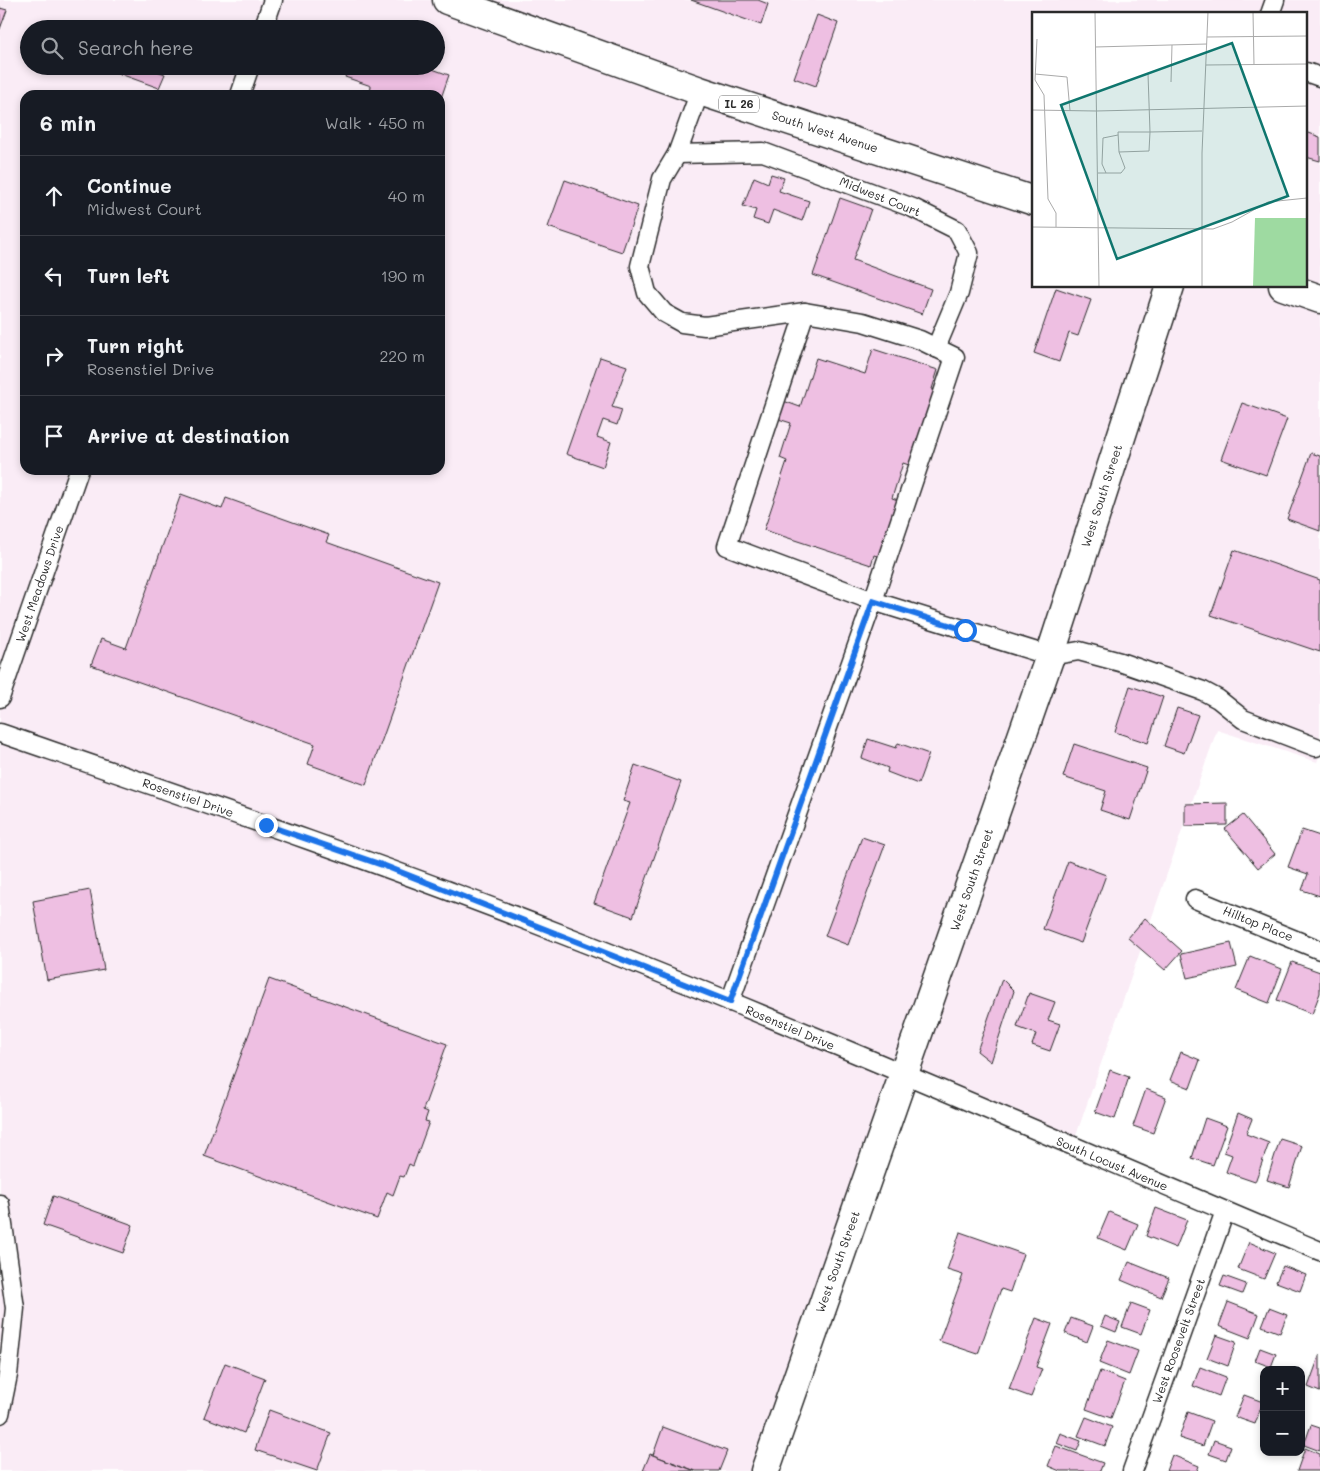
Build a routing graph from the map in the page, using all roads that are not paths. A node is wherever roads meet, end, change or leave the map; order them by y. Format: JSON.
{"nodes":[{"id":1,"x":273,"y":0,"type":"edge"},
{"id":2,"x":447,"y":0,"type":"edge"},
{"id":3,"x":1275,"y":0,"type":"edge"},
{"id":4,"x":1271,"y":12,"type":"edge"},
{"id":5,"x":266,"y":20,"type":"edge"},
{"id":6,"x":1308,"y":73,"type":"edge"},
{"id":7,"x":247,"y":75,"type":"edge"},
{"id":8,"x":1320,"y":77,"type":"edge"},
{"id":9,"x":242,"y":90,"type":"edge"},
{"id":10,"x":700,"y":91,"type":"junction"},
{"id":11,"x":677,"y":154,"type":"junction"},
{"id":12,"x":1032,"y":200,"type":"edge"},
{"id":13,"x":1169,"y":288,"type":"edge"},
{"id":14,"x":1289,"y":288,"type":"edge"},
{"id":15,"x":1320,"y":299,"type":"edge"},
{"id":16,"x":805,"y":312,"type":"junction"},
{"id":17,"x":936,"y":348,"type":"junction"},
{"id":18,"x":77,"y":475,"type":"edge"},
{"id":19,"x":873,"y":601,"type":"junction"},
{"id":20,"x":1050,"y":656,"type":"junction"},
{"id":21,"x":0,"y":698,"type":"edge"},
{"id":22,"x":0,"y":733,"type":"edge"},
{"id":23,"x":1316,"y":747,"type":"dead end"},
{"id":24,"x":1196,"y":898,"type":"dead end"},
{"id":25,"x":1320,"y":950,"type":"edge"},
{"id":26,"x":730,"y":1002,"type":"junction"},
{"id":27,"x":905,"y":1076,"type":"junction"},
{"id":28,"x":0,"y":1204,"type":"edge"},
{"id":29,"x":1225,"y":1211,"type":"junction"},
{"id":30,"x":1320,"y":1251,"type":"edge"},
{"id":31,"x":0,"y":1414,"type":"edge"},
{"id":32,"x":765,"y":1471,"type":"edge"},
{"id":33,"x":1132,"y":1471,"type":"edge"}],
"edges":[{"from":1,"to":5,"type":"street"},
{"from":2,"to":10,"type":"main road","name":"South West Avenue","number":"IL 26"},
{"from":3,"to":4,"type":"street"},
{"from":6,"to":8,"type":"street"},
{"from":7,"to":9,"type":"street"},
{"from":10,"to":11,"type":"street"},
{"from":10,"to":12,"type":"main road","name":"South West Avenue","number":"IL 26"},
{"from":11,"to":16,"type":"street"},
{"from":11,"to":17,"type":"street","name":"Midwest Court"},
{"from":13,"to":20,"type":"main road","name":"West South Street"},
{"from":14,"to":15,"type":"main road"},
{"from":16,"to":17,"type":"street"},
{"from":16,"to":19,"type":"street"},
{"from":17,"to":19,"type":"street"},
{"from":18,"to":21,"type":"street","name":"West Meadows Drive"},
{"from":19,"to":20,"type":"street"},
{"from":19,"to":26,"type":"street"},
{"from":20,"to":23,"type":"street"},
{"from":20,"to":27,"type":"main road","name":"West South Street"},
{"from":22,"to":26,"type":"street","name":"Rosenstiel Drive"},
{"from":24,"to":25,"type":"street","name":"Hilltop Place"},
{"from":26,"to":27,"type":"street","name":"Rosenstiel Drive"},
{"from":27,"to":29,"type":"street","name":"South Locust Avenue"},
{"from":27,"to":32,"type":"main road","name":"West South Street"},
{"from":28,"to":31,"type":"street"},
{"from":29,"to":30,"type":"street","name":"South Locust Avenue"},
{"from":29,"to":33,"type":"street","name":"West Roosevelt Street"}]}
